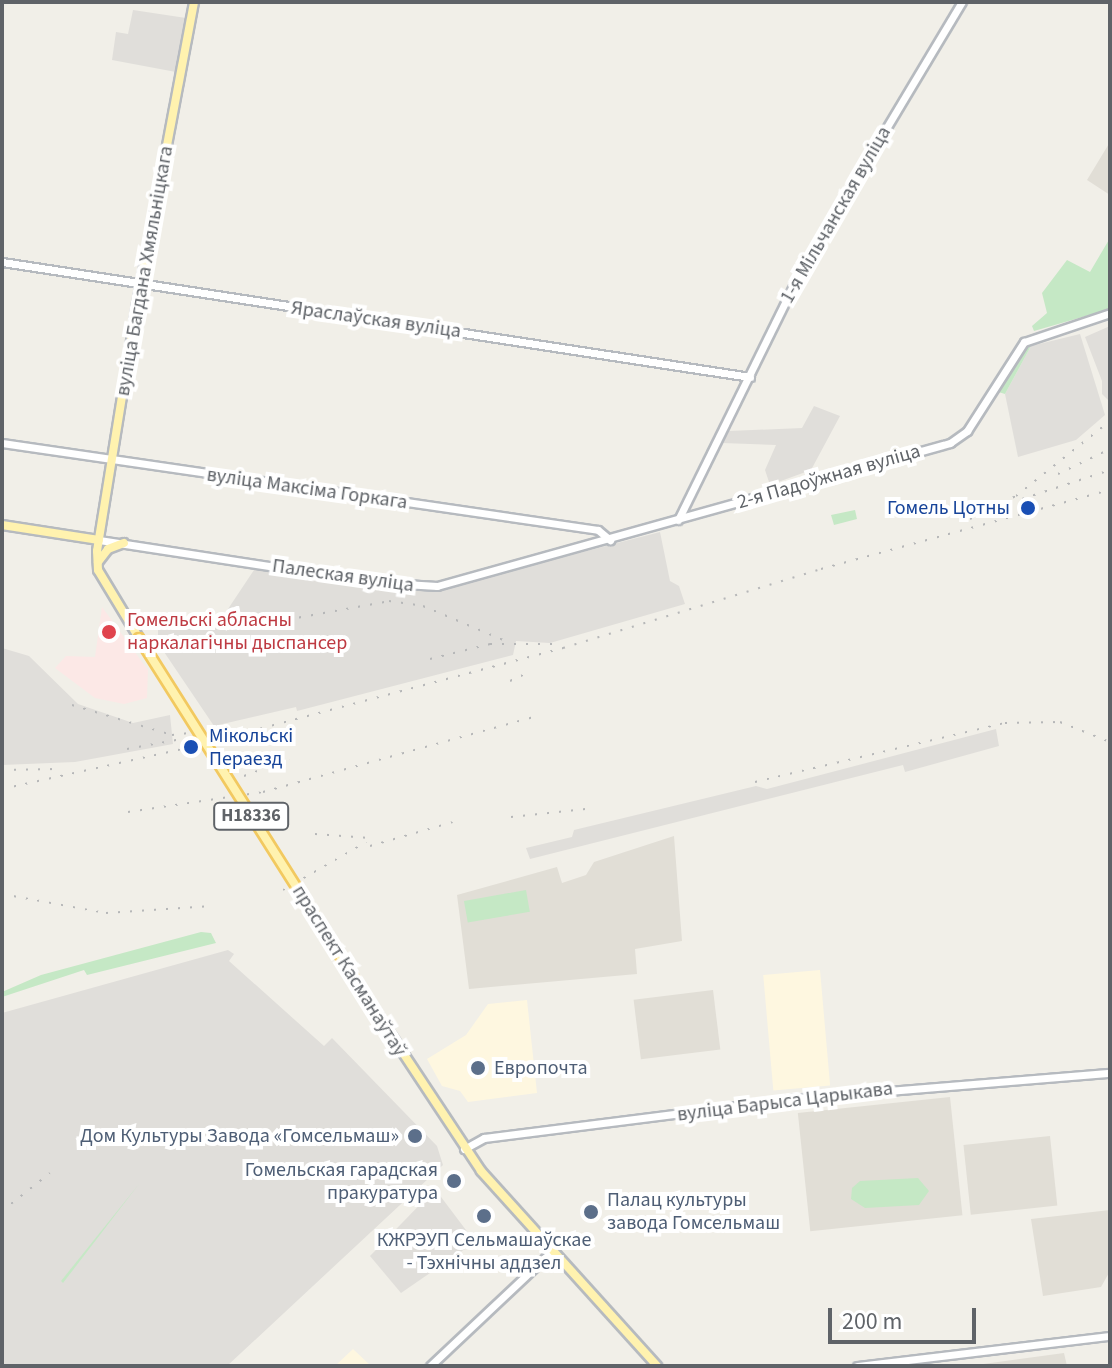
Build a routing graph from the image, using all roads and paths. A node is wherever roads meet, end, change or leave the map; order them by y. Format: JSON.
{"nodes":[{"id":1,"x":194,"y":2,"type":"edge"},
{"id":2,"x":962,"y":2,"type":"edge"},
{"id":3,"x":2,"y":262,"type":"edge"},
{"id":4,"x":141,"y":284,"type":"junction"},
{"id":5,"x":1110,"y":313,"type":"edge"},
{"id":6,"x":750,"y":377,"type":"junction"},
{"id":7,"x":2,"y":443,"type":"edge"},
{"id":8,"x":113,"y":459,"type":"junction"},
{"id":9,"x":678,"y":520,"type":"junction"},
{"id":10,"x":2,"y":525,"type":"edge"},
{"id":11,"x":99,"y":540,"type":"junction"},
{"id":12,"x":610,"y":540,"type":"junction"},
{"id":13,"x":124,"y":543,"type":"junction"},
{"id":14,"x":97,"y":563,"type":"junction"},
{"id":15,"x":1110,"y":1073,"type":"edge"},
{"id":16,"x":464,"y":1149,"type":"junction"},
{"id":17,"x":553,"y":1250,"type":"junction"},
{"id":18,"x":1110,"y":1336,"type":"edge"},
{"id":19,"x":430,"y":1366,"type":"edge"},
{"id":20,"x":657,"y":1366,"type":"edge"},
{"id":21,"x":857,"y":1366,"type":"edge"}],
"edges":[{"from":1,"to":4,"type":"main road","name":"вуліца Багдана Хмяльніцкага"},
{"from":2,"to":6,"type":"street","name":"1-я Мільчанская вуліца"},
{"from":3,"to":4,"type":"street","name":"Яраслаўская вуліца"},
{"from":4,"to":6,"type":"street","name":"Яраслаўская вуліца"},
{"from":4,"to":8,"type":"main road","name":"вуліца Багдана Хмяльніцкага"},
{"from":5,"to":9,"type":"street","name":"2-я Падоўжная вуліца"},
{"from":6,"to":9,"type":"street","name":"1-я Мільчанская вуліца"},
{"from":7,"to":8,"type":"street","name":"вуліца Максіма Горкага"},
{"from":8,"to":11,"type":"main road","name":"вуліца Багдана Хмяльніцкага"},
{"from":8,"to":12,"type":"street","name":"вуліца Максіма Горкага"},
{"from":9,"to":12,"type":"street","name":"Палеская вуліца"},
{"from":10,"to":11,"type":"main road","name":"Палеская вуліца"},
{"from":11,"to":13,"type":"street","name":"Палеская вуліца"},
{"from":11,"to":14,"type":"main road"},
{"from":12,"to":13,"type":"street","name":"Палеская вуліца"},
{"from":13,"to":14,"type":"main road"},
{"from":14,"to":16,"type":"main road","name":"праспект Касманаўтаў","number":"Н18336","bridge":true},
{"from":15,"to":16,"type":"street","name":"вуліца Барыса Царыкава"},
{"from":16,"to":17,"type":"main road","name":"праспект Касманаўтаў"},
{"from":17,"to":19,"type":"street"},
{"from":17,"to":20,"type":"main road","name":"праспект Касманаўтаў"},
{"from":18,"to":21,"type":"street"}]}
